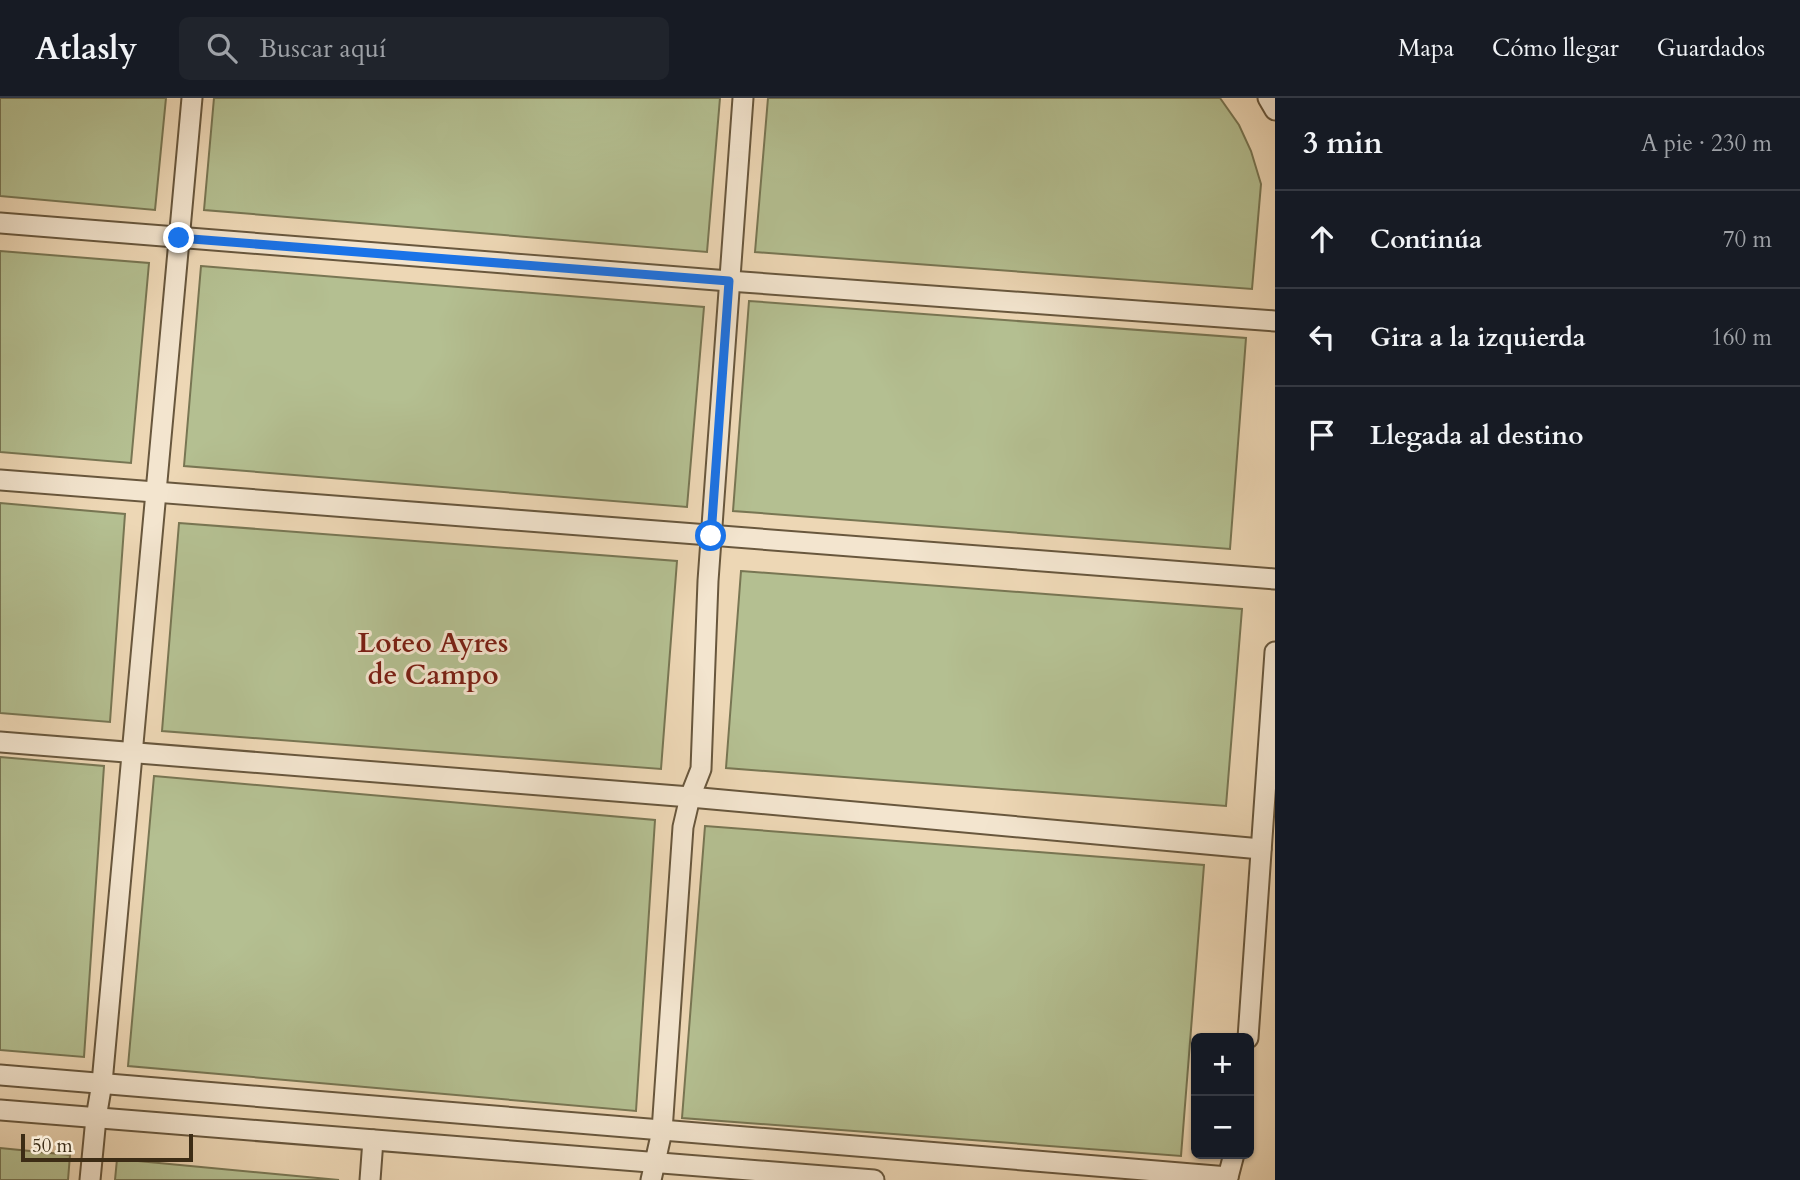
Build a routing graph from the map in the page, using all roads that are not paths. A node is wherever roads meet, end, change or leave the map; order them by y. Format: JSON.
{"nodes":[{"id":1,"x":192,"y":98,"type":"edge"},
{"id":2,"x":743,"y":98,"type":"edge"},
{"id":3,"x":1268,"y":98,"type":"edge"},
{"id":4,"x":1275,"y":110,"type":"edge"},
{"id":5,"x":0,"y":223,"type":"edge"},
{"id":6,"x":179,"y":238,"type":"junction"},
{"id":7,"x":729,"y":281,"type":"junction"},
{"id":8,"x":1275,"y":321,"type":"edge"},
{"id":9,"x":0,"y":480,"type":"edge"},
{"id":10,"x":156,"y":492,"type":"junction"},
{"id":11,"x":711,"y":536,"type":"junction"},
{"id":12,"x":1275,"y":579,"type":"edge"},
{"id":13,"x":1275,"y":652,"type":"edge"},
{"id":14,"x":0,"y":742,"type":"edge"},
{"id":15,"x":132,"y":752,"type":"junction"},
{"id":16,"x":690,"y":797,"type":"junction"},
{"id":17,"x":1261,"y":849,"type":"junction"},
{"id":18,"x":1248,"y":1033,"type":"edge"},
{"id":19,"x":0,"y":1075,"type":"edge"},
{"id":20,"x":102,"y":1083,"type":"junction"},
{"id":21,"x":0,"y":1110,"type":"edge"},
{"id":22,"x":96,"y":1118,"type":"junction"},
{"id":23,"x":662,"y":1131,"type":"junction"},
{"id":24,"x":373,"y":1140,"type":"junction"},
{"id":25,"x":1233,"y":1159,"type":"edge"},
{"id":26,"x":653,"y":1171,"type":"edge"},
{"id":27,"x":1227,"y":1178,"type":"edge"},
{"id":28,"x":90,"y":1180,"type":"edge"},
{"id":29,"x":370,"y":1180,"type":"edge"},
{"id":30,"x":874,"y":1180,"type":"edge"}],
"edges":[{"from":1,"to":6,"type":"street"},
{"from":2,"to":7,"type":"street"},
{"from":3,"to":4,"type":"street"},
{"from":5,"to":6,"type":"street"},
{"from":6,"to":7,"type":"street"},
{"from":6,"to":10,"type":"street"},
{"from":7,"to":8,"type":"street"},
{"from":7,"to":11,"type":"street"},
{"from":9,"to":10,"type":"street"},
{"from":10,"to":11,"type":"street"},
{"from":10,"to":15,"type":"street"},
{"from":11,"to":12,"type":"street"},
{"from":11,"to":16,"type":"street"},
{"from":13,"to":17,"type":"street"},
{"from":14,"to":15,"type":"street"},
{"from":15,"to":16,"type":"street"},
{"from":15,"to":20,"type":"street"},
{"from":16,"to":17,"type":"street"},
{"from":16,"to":23,"type":"street"},
{"from":17,"to":18,"type":"street"},
{"from":19,"to":20,"type":"street"},
{"from":20,"to":22,"type":"street"},
{"from":20,"to":23,"type":"street"},
{"from":21,"to":22,"type":"street"},
{"from":22,"to":24,"type":"street"},
{"from":22,"to":28,"type":"street"},
{"from":23,"to":26,"type":"street"},
{"from":23,"to":27,"type":"street"},
{"from":24,"to":26,"type":"street"},
{"from":24,"to":29,"type":"street"},
{"from":25,"to":27,"type":"street"},
{"from":26,"to":30,"type":"street"}]}
